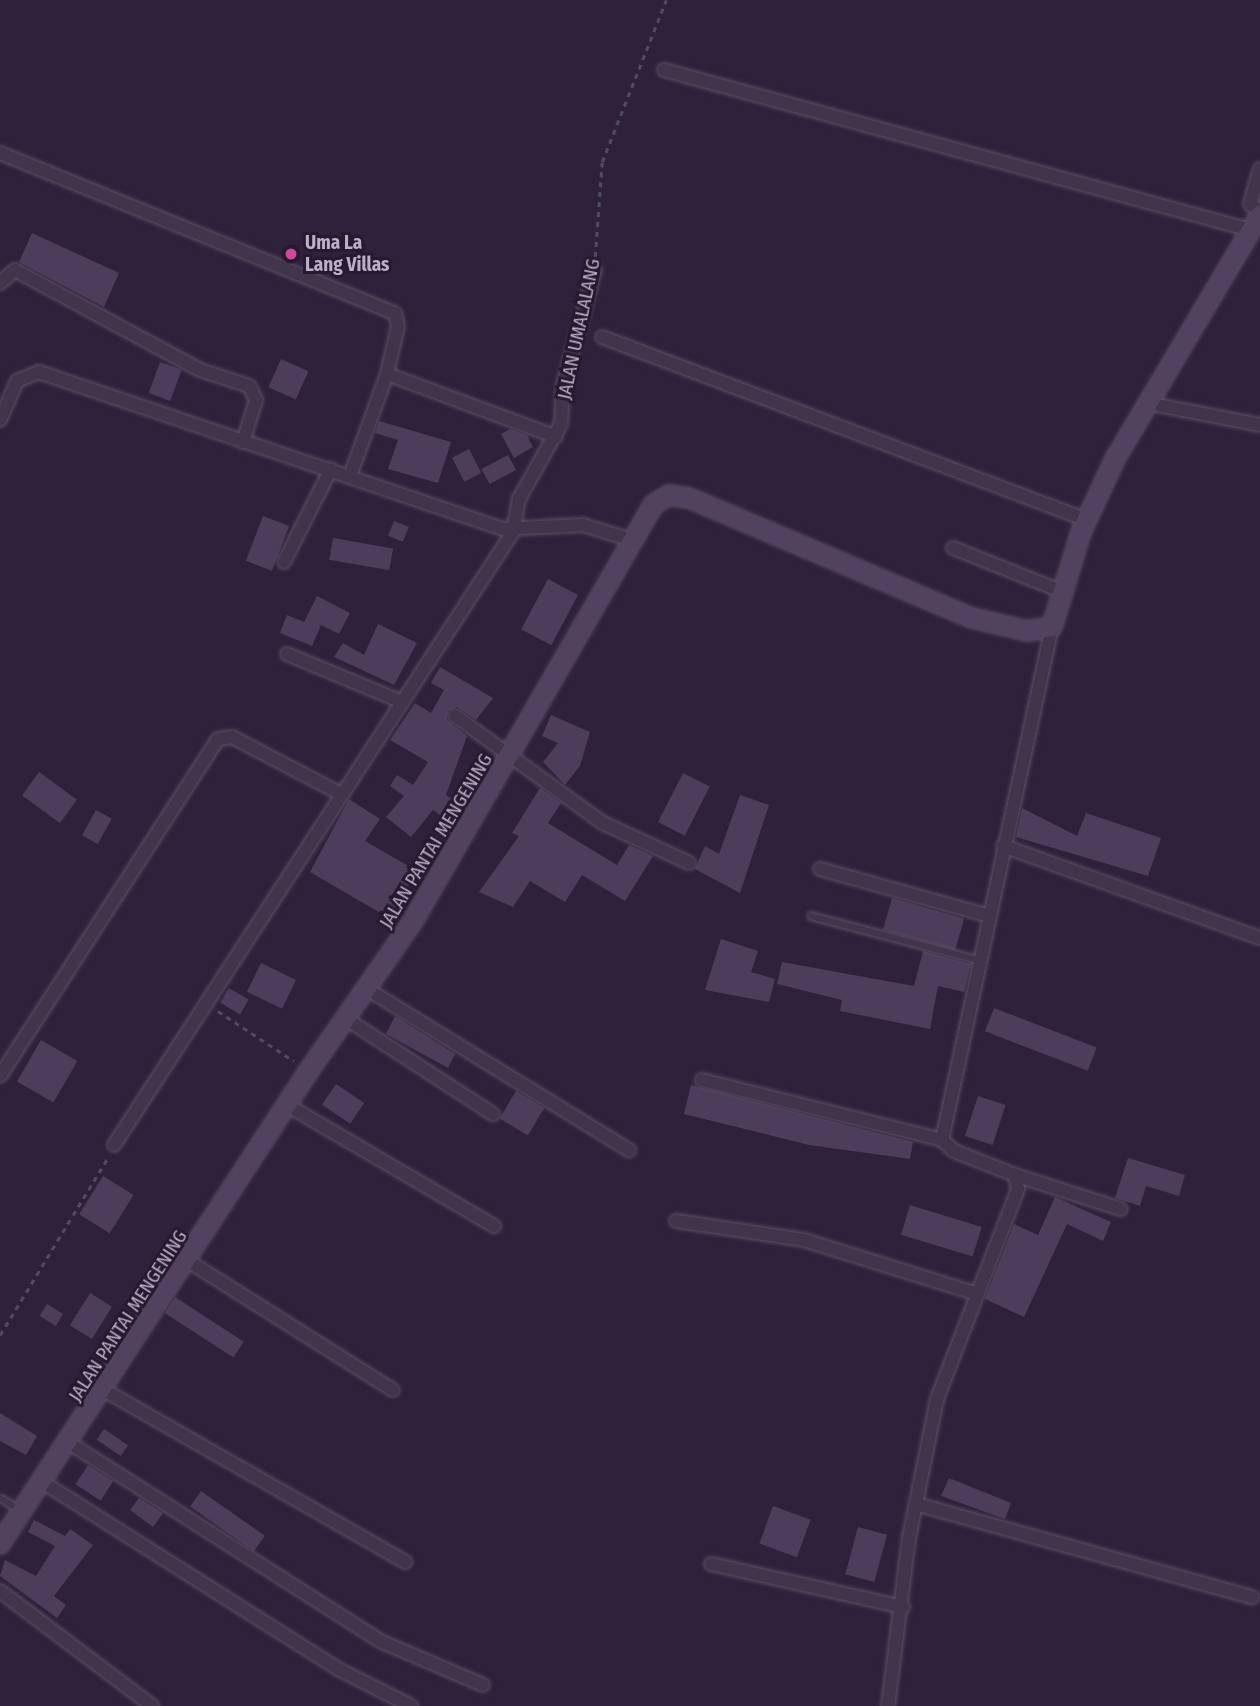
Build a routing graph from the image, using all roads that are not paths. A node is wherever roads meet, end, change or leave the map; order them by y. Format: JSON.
{"nodes":[{"id":1,"x":664,"y":70,"type":"dead end"},
{"id":2,"x":0,"y":153,"type":"edge"},
{"id":3,"x":1260,"y":169,"type":"edge"},
{"id":4,"x":1257,"y":219,"type":"edge"},
{"id":5,"x":594,"y":269,"type":"road end"},
{"id":6,"x":0,"y":283,"type":"edge"},
{"id":7,"x":602,"y":337,"type":"dead end"},
{"id":8,"x":387,"y":374,"type":"junction"},
{"id":9,"x":1152,"y":404,"type":"junction"},
{"id":10,"x":0,"y":420,"type":"edge"},
{"id":11,"x":1260,"y":425,"type":"edge"},
{"id":12,"x":556,"y":437,"type":"junction"},
{"id":13,"x":243,"y":442,"type":"junction"},
{"id":14,"x":331,"y":469,"type":"junction"},
{"id":15,"x":350,"y":476,"type":"junction"},
{"id":16,"x":1087,"y":520,"type":"junction"},
{"id":17,"x":509,"y":531,"type":"junction"},
{"id":18,"x":632,"y":540,"type":"junction"},
{"id":19,"x":953,"y":548,"type":"dead end"},
{"id":20,"x":284,"y":562,"type":"dead end"},
{"id":21,"x":1063,"y":592,"type":"junction"},
{"id":22,"x":1052,"y":627,"type":"junction"},
{"id":23,"x":287,"y":654,"type":"dead end"},
{"id":24,"x":400,"y":701,"type":"junction"},
{"id":25,"x":456,"y":716,"type":"dead end"},
{"id":26,"x":511,"y":759,"type":"junction"},
{"id":27,"x":341,"y":794,"type":"junction"},
{"id":28,"x":1003,"y":846,"type":"junction"},
{"id":29,"x":689,"y":863,"type":"dead end"},
{"id":30,"x":820,"y":869,"type":"dead end"},
{"id":31,"x":811,"y":916,"type":"dead end"},
{"id":32,"x":989,"y":916,"type":"junction"},
{"id":33,"x":1260,"y":938,"type":"edge"},
{"id":34,"x":983,"y":961,"type":"junction"},
{"id":35,"x":367,"y":989,"type":"junction"},
{"id":36,"x":348,"y":1020,"type":"junction"},
{"id":37,"x":0,"y":1076,"type":"edge"},
{"id":38,"x":702,"y":1080,"type":"dead end"},
{"id":39,"x":287,"y":1105,"type":"junction"},
{"id":40,"x":493,"y":1114,"type":"dead end"},
{"id":41,"x":942,"y":1140,"type":"junction"},
{"id":42,"x":114,"y":1145,"type":"road end"},
{"id":43,"x":629,"y":1150,"type":"dead end"},
{"id":44,"x":1015,"y":1175,"type":"junction"},
{"id":45,"x":1121,"y":1209,"type":"dead end"},
{"id":46,"x":676,"y":1221,"type":"dead end"},
{"id":47,"x":494,"y":1226,"type":"dead end"},
{"id":48,"x":188,"y":1261,"type":"junction"},
{"id":49,"x":976,"y":1294,"type":"junction"},
{"id":50,"x":104,"y":1390,"type":"junction"},
{"id":51,"x":393,"y":1390,"type":"dead end"},
{"id":52,"x":71,"y":1444,"type":"junction"},
{"id":53,"x":44,"y":1483,"type":"junction"},
{"id":54,"x":0,"y":1498,"type":"edge"},
{"id":55,"x":916,"y":1504,"type":"junction"},
{"id":56,"x":24,"y":1513,"type":"junction"},
{"id":57,"x":0,"y":1544,"type":"edge"},
{"id":58,"x":405,"y":1562,"type":"dead end"},
{"id":59,"x":711,"y":1564,"type":"dead end"},
{"id":60,"x":0,"y":1591,"type":"edge"},
{"id":61,"x":1252,"y":1597,"type":"dead end"},
{"id":62,"x":903,"y":1607,"type":"junction"},
{"id":63,"x":484,"y":1685,"type":"dead end"},
{"id":64,"x":152,"y":1706,"type":"edge"},
{"id":65,"x":411,"y":1706,"type":"edge"},
{"id":66,"x":888,"y":1706,"type":"edge"}],
"edges":[{"from":1,"to":4,"type":"street"},
{"from":2,"to":8,"type":"street"},
{"from":3,"to":4,"type":"street"},
{"from":4,"to":9,"type":"street"},
{"from":5,"to":12,"type":"street","name":"JALAN UMALALANG"},
{"from":6,"to":13,"type":"street"},
{"from":7,"to":16,"type":"street"},
{"from":8,"to":12,"type":"street"},
{"from":8,"to":15,"type":"street"},
{"from":9,"to":11,"type":"street"},
{"from":9,"to":16,"type":"street"},
{"from":10,"to":13,"type":"street"},
{"from":12,"to":17,"type":"street","name":"JALAN UMALALANG"},
{"from":13,"to":14,"type":"street"},
{"from":14,"to":15,"type":"street"},
{"from":14,"to":20,"type":"street"},
{"from":15,"to":17,"type":"street"},
{"from":16,"to":21,"type":"street"},
{"from":17,"to":18,"type":"street"},
{"from":17,"to":24,"type":"street"},
{"from":18,"to":22,"type":"street","name":"JALAN PANTAI MENGENING"},
{"from":18,"to":26,"type":"street","name":"JALAN PANTAI MENGENING"},
{"from":19,"to":21,"type":"street"},
{"from":21,"to":22,"type":"street"},
{"from":22,"to":28,"type":"street"},
{"from":23,"to":24,"type":"street"},
{"from":24,"to":27,"type":"street"},
{"from":25,"to":26,"type":"street"},
{"from":26,"to":29,"type":"street"},
{"from":26,"to":35,"type":"street","name":"JALAN PANTAI MENGENING"},
{"from":27,"to":37,"type":"street"},
{"from":27,"to":42,"type":"street"},
{"from":28,"to":32,"type":"street"},
{"from":28,"to":33,"type":"street"},
{"from":30,"to":32,"type":"street"},
{"from":31,"to":34,"type":"lane"},
{"from":32,"to":34,"type":"street"},
{"from":34,"to":41,"type":"street"},
{"from":35,"to":36,"type":"street","name":"JALAN PANTAI MENGENING"},
{"from":35,"to":43,"type":"street"},
{"from":36,"to":39,"type":"street","name":"JALAN PANTAI MENGENING"},
{"from":36,"to":40,"type":"street"},
{"from":38,"to":41,"type":"street"},
{"from":39,"to":47,"type":"street"},
{"from":39,"to":48,"type":"street","name":"JALAN PANTAI MENGENING"},
{"from":41,"to":44,"type":"street"},
{"from":44,"to":45,"type":"street"},
{"from":44,"to":49,"type":"street"},
{"from":46,"to":49,"type":"street"},
{"from":48,"to":50,"type":"street","name":"JALAN PANTAI MENGENING"},
{"from":48,"to":51,"type":"street"},
{"from":49,"to":55,"type":"street"},
{"from":50,"to":52,"type":"street","name":"JALAN PANTAI MENGENING"},
{"from":50,"to":58,"type":"street"},
{"from":52,"to":53,"type":"street","name":"JALAN PANTAI MENGENING"},
{"from":52,"to":63,"type":"street"},
{"from":53,"to":56,"type":"street","name":"JALAN PANTAI MENGENING"},
{"from":53,"to":65,"type":"street"},
{"from":54,"to":56,"type":"lane"},
{"from":55,"to":61,"type":"street"},
{"from":55,"to":62,"type":"street"},
{"from":56,"to":57,"type":"street","name":"JALAN PANTAI MENGENING"},
{"from":59,"to":62,"type":"street"},
{"from":60,"to":64,"type":"street"},
{"from":62,"to":66,"type":"street"}]}
